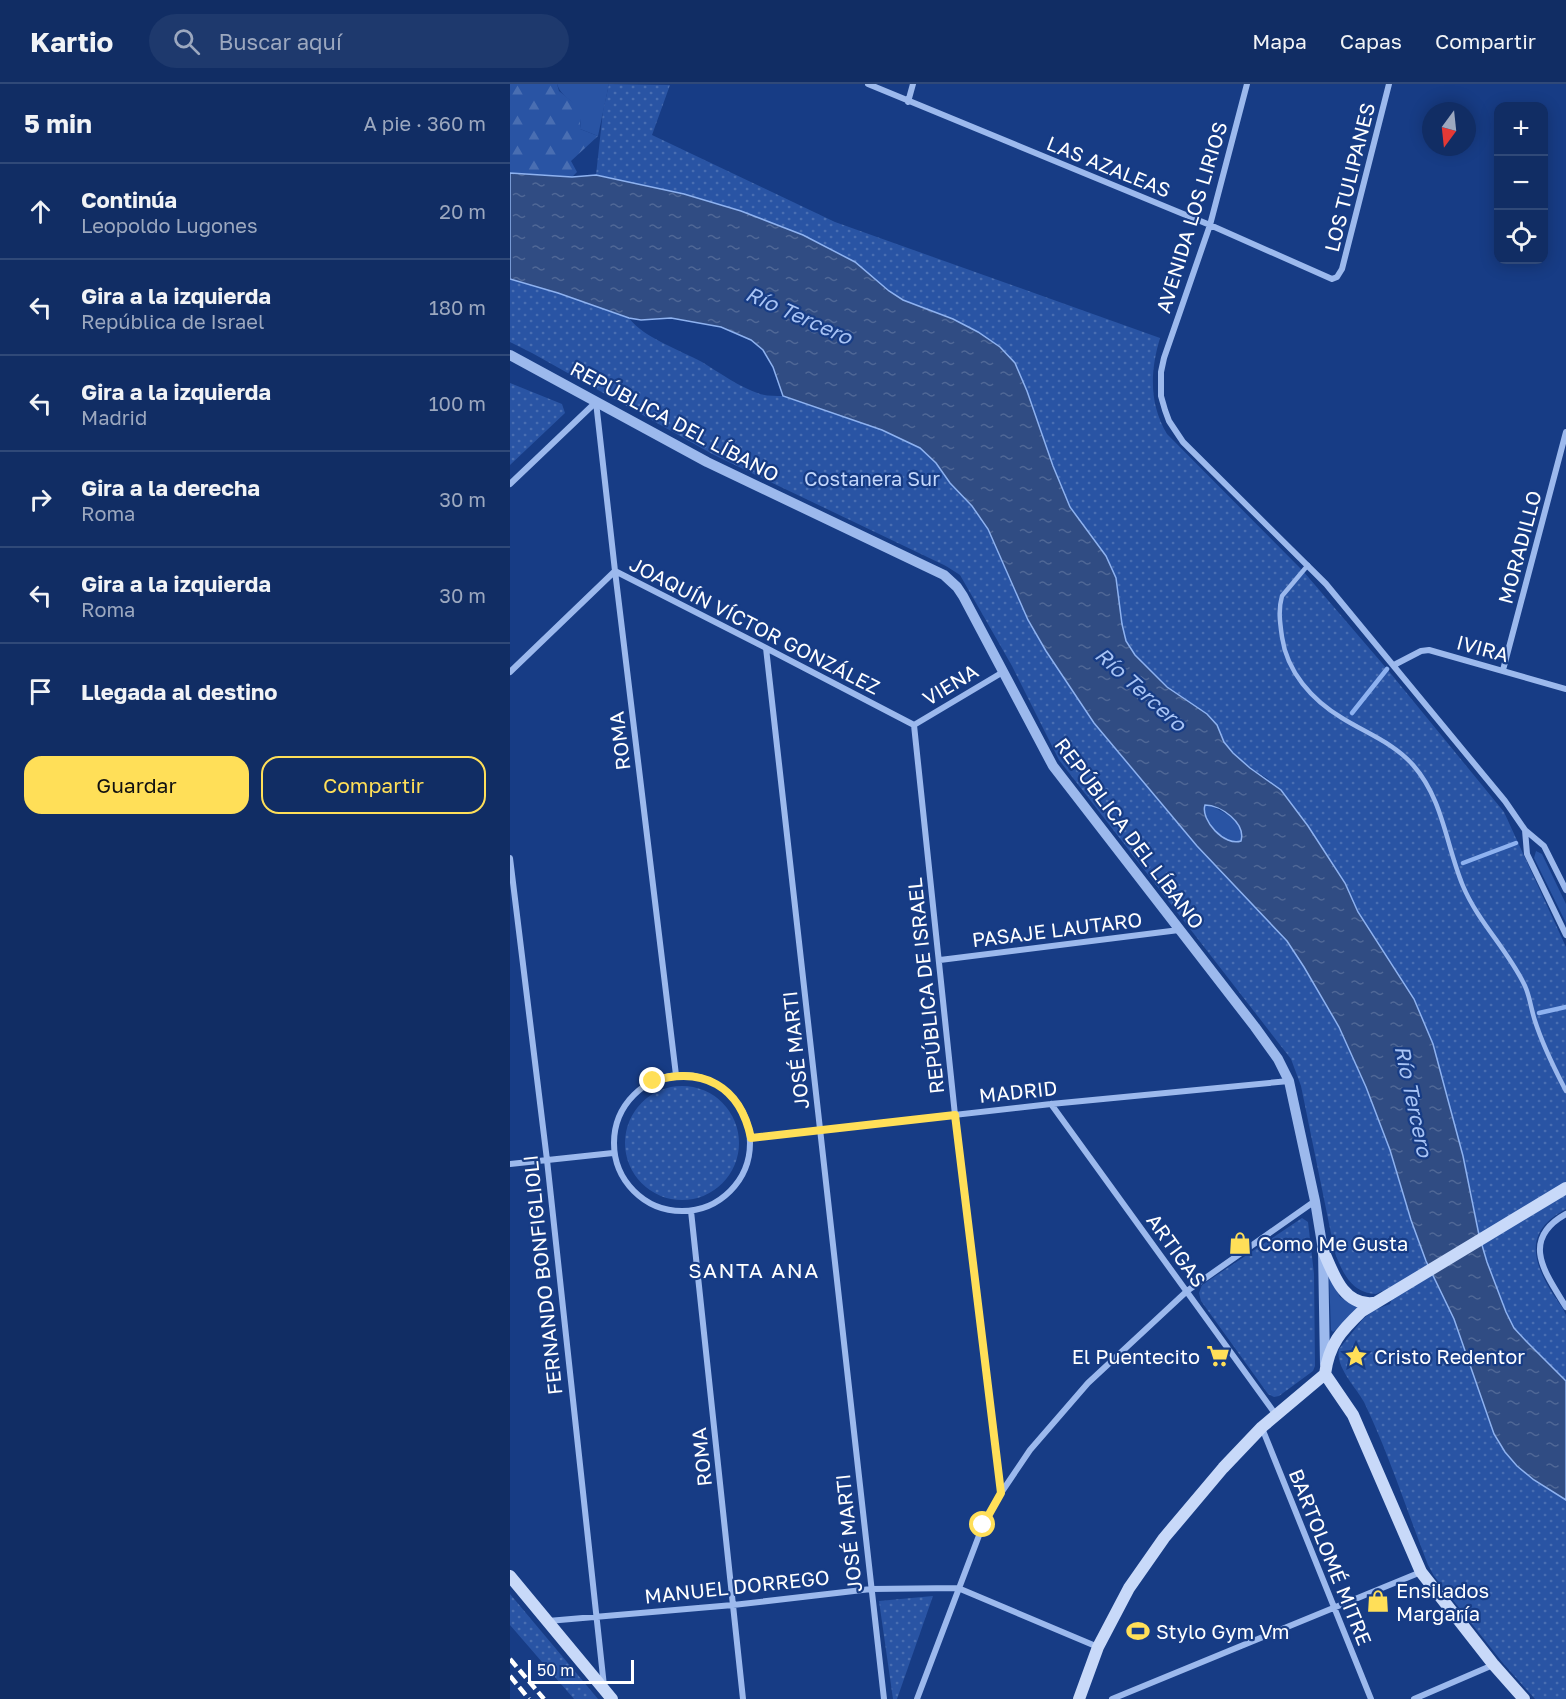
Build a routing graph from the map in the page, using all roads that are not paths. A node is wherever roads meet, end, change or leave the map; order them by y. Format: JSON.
{"nodes":[{"id":1,"x":868,"y":84,"type":"edge"},
{"id":2,"x":913,"y":84,"type":"edge"},
{"id":3,"x":1247,"y":84,"type":"edge"},
{"id":4,"x":1389,"y":84,"type":"edge"},
{"id":5,"x":908,"y":102,"type":"junction"},
{"id":6,"x":1210,"y":225,"type":"junction"},
{"id":7,"x":1336,"y":277,"type":"joint"},
{"id":8,"x":510,"y":354,"type":"edge"},
{"id":9,"x":596,"y":402,"type":"junction"},
{"id":10,"x":1566,"y":432,"type":"edge"},
{"id":11,"x":510,"y":484,"type":"edge"},
{"id":12,"x":1308,"y":565,"type":"junction"},
{"id":13,"x":615,"y":571,"type":"junction"},
{"id":14,"x":766,"y":648,"type":"junction"},
{"id":15,"x":1394,"y":665,"type":"junction"},
{"id":16,"x":1503,"y":670,"type":"junction"},
{"id":17,"x":1004,"y":671,"type":"junction"},
{"id":18,"x":510,"y":672,"type":"edge"},
{"id":19,"x":1566,"y":689,"type":"edge"},
{"id":20,"x":914,"y":725,"type":"junction"},
{"id":21,"x":1525,"y":830,"type":"junction"},
{"id":22,"x":510,"y":858,"type":"edge"},
{"id":23,"x":1566,"y":890,"type":"edge"},
{"id":24,"x":1179,"y":930,"type":"junction"},
{"id":25,"x":1566,"y":935,"type":"edge"},
{"id":26,"x":940,"y":960,"type":"junction"},
{"id":27,"x":676,"y":1075,"type":"junction"},
{"id":28,"x":1289,"y":1081,"type":"junction"},
{"id":29,"x":1566,"y":1091,"type":"edge"},
{"id":30,"x":1051,"y":1104,"type":"junction"},
{"id":31,"x":955,"y":1115,"type":"junction"},
{"id":32,"x":821,"y":1130,"type":"junction"},
{"id":33,"x":751,"y":1138,"type":"junction"},
{"id":34,"x":614,"y":1153,"type":"junction"},
{"id":35,"x":547,"y":1160,"type":"junction"},
{"id":36,"x":510,"y":1164,"type":"edge"},
{"id":37,"x":1566,"y":1188,"type":"edge"},
{"id":38,"x":1315,"y":1201,"type":"junction"},
{"id":39,"x":691,"y":1211,"type":"junction"},
{"id":40,"x":1566,"y":1214,"type":"edge"},
{"id":41,"x":1323,"y":1250,"type":"junction"},
{"id":42,"x":1187,"y":1291,"type":"junction"},
{"id":43,"x":1373,"y":1304,"type":"junction"},
{"id":44,"x":1566,"y":1307,"type":"edge"},
{"id":45,"x":1324,"y":1374,"type":"junction"},
{"id":46,"x":1276,"y":1415,"type":"junction"},
{"id":47,"x":1262,"y":1427,"type":"junction"},
{"id":48,"x":1001,"y":1493,"type":"junction"},
{"id":49,"x":1421,"y":1572,"type":"junction"},
{"id":50,"x":510,"y":1576,"type":"edge"},
{"id":51,"x":958,"y":1588,"type":"junction"},
{"id":52,"x":871,"y":1589,"type":"junction"},
{"id":53,"x":733,"y":1605,"type":"junction"},
{"id":54,"x":1334,"y":1608,"type":"junction"},
{"id":55,"x":596,"y":1616,"type":"junction"},
{"id":56,"x":547,"y":1621,"type":"junction"},
{"id":57,"x":1098,"y":1647,"type":"junction"},
{"id":58,"x":1494,"y":1665,"type":"junction"},
{"id":59,"x":608,"y":1694,"type":"edge"},
{"id":60,"x":743,"y":1699,"type":"edge"},
{"id":61,"x":884,"y":1699,"type":"edge"},
{"id":62,"x":917,"y":1699,"type":"edge"},
{"id":63,"x":1079,"y":1699,"type":"edge"},
{"id":64,"x":1112,"y":1699,"type":"edge"},
{"id":65,"x":1371,"y":1699,"type":"edge"},
{"id":66,"x":1414,"y":1699,"type":"edge"},
{"id":67,"x":1524,"y":1699,"type":"edge"}],
"edges":[{"from":1,"to":5,"type":"street","name":"LAS AZALEAS"},
{"from":2,"to":5,"type":"street"},
{"from":3,"to":6,"type":"street","name":"AVENIDA LOS LIRIOS"},
{"from":4,"to":7,"type":"street","name":"LOS TULIPANES"},
{"from":5,"to":6,"type":"street","name":"LAS AZALEAS"},
{"from":6,"to":7,"type":"street","name":"LAS AZALEAS"},
{"from":6,"to":12,"type":"street","name":"AVENIDA LOS LIRIOS"},
{"from":8,"to":9,"type":"street","name":"REPÚBLICA DEL LÍBANO"},
{"from":9,"to":11,"type":"street"},
{"from":9,"to":13,"type":"street","name":"ROMA"},
{"from":9,"to":17,"type":"street","name":"REPÚBLICA DEL LÍBANO"},
{"from":10,"to":16,"type":"street","name":"MORADILLO"},
{"from":12,"to":15,"type":"street","name":"AVENIDA LOS LIRIOS"},
{"from":12,"to":29,"type":"lane"},
{"from":13,"to":14,"type":"street","name":"JOAQUÍN VÍCTOR GONZÁLEZ"},
{"from":13,"to":18,"type":"street","name":"JOAQUÍN VÍCTOR GONZÁLEZ"},
{"from":13,"to":27,"type":"street","name":"ROMA"},
{"from":14,"to":20,"type":"street","name":"JOAQUÍN VÍCTOR GONZÁLEZ"},
{"from":14,"to":32,"type":"street","name":"JOSÉ MARTI"},
{"from":15,"to":16,"type":"street","name":"IVIRA"},
{"from":15,"to":21,"type":"street","name":"AVENIDA LOS LIRIOS"},
{"from":16,"to":19,"type":"street","name":"IVIRA"},
{"from":17,"to":20,"type":"street","name":"VIENA"},
{"from":17,"to":24,"type":"street","name":"REPÚBLICA DEL LÍBANO"},
{"from":20,"to":26,"type":"street","name":"REPÚBLICA DE ISRAEL"},
{"from":21,"to":23,"type":"street"},
{"from":21,"to":25,"type":"street"},
{"from":22,"to":35,"type":"street","name":"FERNANDO BONFIGLIOLI"},
{"from":24,"to":26,"type":"street","name":"PASAJE LAUTARO"},
{"from":24,"to":28,"type":"street","name":"REPÚBLICA DEL LÍBANO"},
{"from":26,"to":31,"type":"street","name":"REPÚBLICA DE ISRAEL"},
{"from":27,"to":33,"type":"street"},
{"from":27,"to":34,"type":"street"},
{"from":28,"to":30,"type":"street","name":"MADRID"},
{"from":28,"to":38,"type":"street","name":"REPÚBLICA DEL LÍBANO"},
{"from":30,"to":31,"type":"street","name":"MADRID"},
{"from":30,"to":42,"type":"street","name":"ARTIGAS"},
{"from":31,"to":32,"type":"street","name":"MADRID"},
{"from":31,"to":48,"type":"street","name":"REPÚBLICA DE ISRAEL"},
{"from":32,"to":33,"type":"street","name":"MADRID"},
{"from":32,"to":52,"type":"street","name":"JOSÉ MARTI"},
{"from":33,"to":39,"type":"street"},
{"from":34,"to":35,"type":"street"},
{"from":34,"to":39,"type":"street"},
{"from":35,"to":36,"type":"street"},
{"from":35,"to":55,"type":"street","name":"FERNANDO BONFIGLIOLI"},
{"from":37,"to":43,"type":"main road"},
{"from":38,"to":41,"type":"street","name":"REPÚBLICA DEL LÍBANO"},
{"from":38,"to":42,"type":"street"},
{"from":39,"to":53,"type":"street","name":"ROMA"},
{"from":40,"to":44,"type":"street"},
{"from":41,"to":43,"type":"main road"},
{"from":41,"to":45,"type":"street","name":"REPÚBLICA DEL LÍBANO"},
{"from":42,"to":46,"type":"street","name":"ARTIGAS"},
{"from":42,"to":48,"type":"street"},
{"from":43,"to":45,"type":"main road"},
{"from":45,"to":46,"type":"main road"},
{"from":45,"to":49,"type":"main road"},
{"from":46,"to":47,"type":"main road"},
{"from":47,"to":54,"type":"street","name":"BARTOLOMÉ MITRE"},
{"from":47,"to":57,"type":"main road"},
{"from":48,"to":51,"type":"street"},
{"from":49,"to":54,"type":"street"},
{"from":49,"to":58,"type":"main road"},
{"from":50,"to":56,"type":"main road"},
{"from":51,"to":52,"type":"street","name":"MANUEL DORREGO"},
{"from":51,"to":57,"type":"street","name":"MANUEL DORREGO"},
{"from":51,"to":62,"type":"street"},
{"from":52,"to":53,"type":"street","name":"MANUEL DORREGO"},
{"from":52,"to":61,"type":"street","name":"JOSÉ MARTI"},
{"from":53,"to":55,"type":"street","name":"MANUEL DORREGO"},
{"from":53,"to":60,"type":"street","name":"ROMA"},
{"from":54,"to":64,"type":"street"},
{"from":54,"to":65,"type":"street","name":"BARTOLOMÉ MITRE"},
{"from":55,"to":56,"type":"street","name":"MANUEL DORREGO"},
{"from":55,"to":59,"type":"street","name":"FERNANDO BONFIGLIOLI"},
{"from":56,"to":59,"type":"main road"},
{"from":57,"to":63,"type":"main road"},
{"from":58,"to":66,"type":"street"},
{"from":58,"to":67,"type":"main road"}]}
